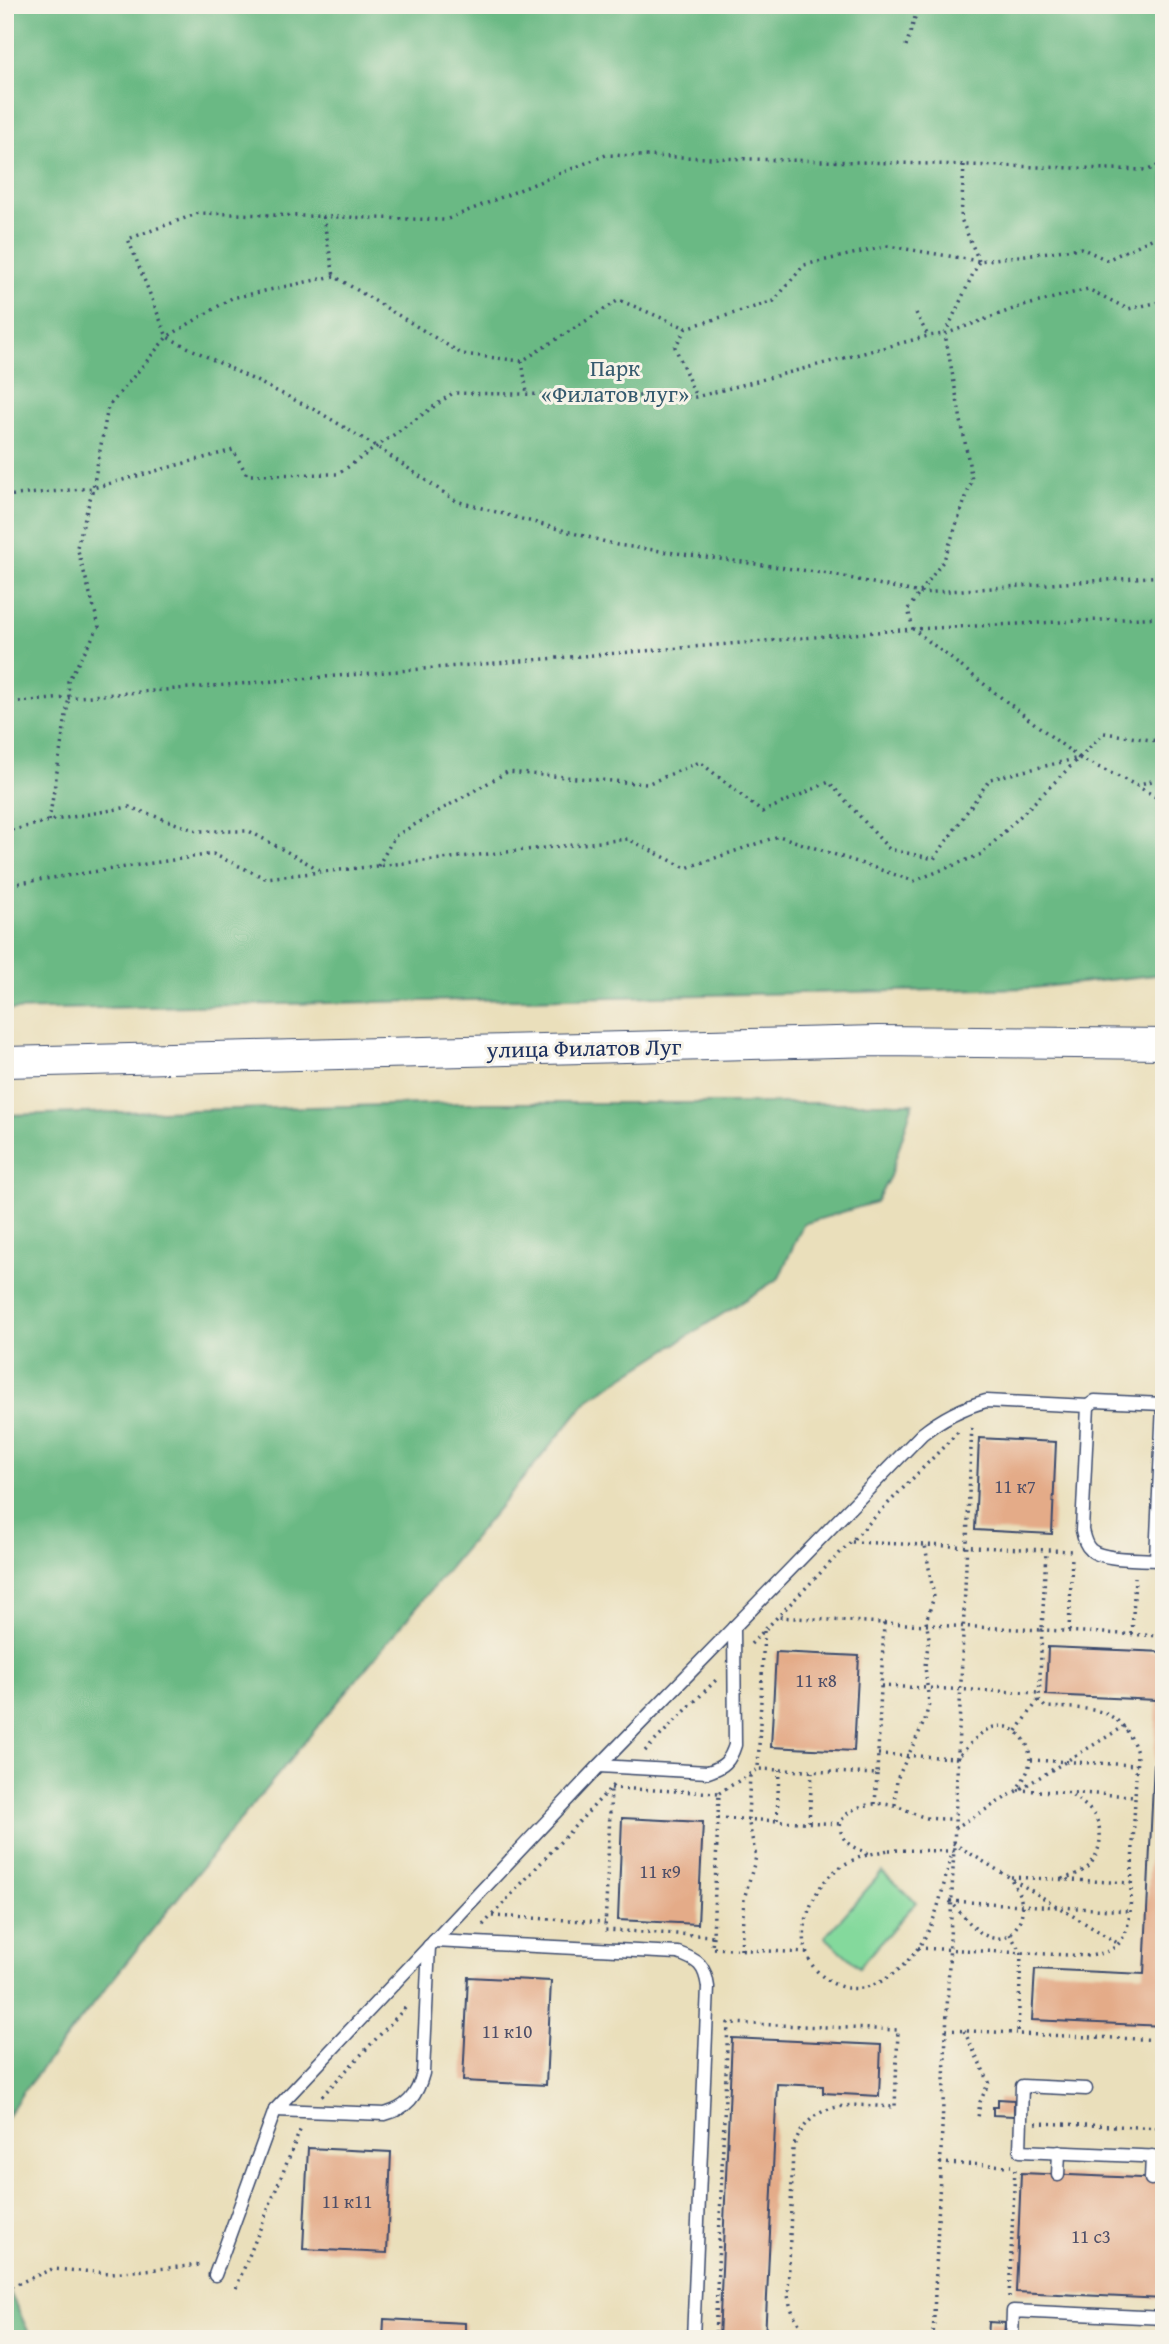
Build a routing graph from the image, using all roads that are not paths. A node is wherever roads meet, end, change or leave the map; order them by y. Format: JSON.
{"nodes":[{"id":1,"x":1164,"y":1044,"type":"edge"},
{"id":2,"x":5,"y":1062,"type":"edge"},
{"id":3,"x":1163,"y":1404,"type":"edge"},
{"id":4,"x":1088,"y":1406,"type":"junction"},
{"id":5,"x":1160,"y":1559,"type":"edge"},
{"id":6,"x":734,"y":1626,"type":"junction"},
{"id":7,"x":598,"y":1766,"type":"junction"},
{"id":8,"x":432,"y":1944,"type":"junction"},
{"id":9,"x":1086,"y":2089,"type":"dead end"},
{"id":10,"x":275,"y":2110,"type":"junction"},
{"id":11,"x":1059,"y":2152,"type":"junction"},
{"id":12,"x":1158,"y":2157,"type":"edge"},
{"id":13,"x":1058,"y":2175,"type":"dead end"},
{"id":14,"x":1151,"y":2179,"type":"dead end"},
{"id":15,"x":217,"y":2269,"type":"road end"},
{"id":16,"x":1164,"y":2318,"type":"edge"},
{"id":17,"x":694,"y":2339,"type":"edge"},
{"id":18,"x":1012,"y":2339,"type":"edge"}],
"edges":[{"from":1,"to":2,"type":"street","name":"улица Филатов Луг"},
{"from":3,"to":4,"type":"lane"},
{"from":3,"to":5,"type":"lane"},
{"from":4,"to":5,"type":"lane"},
{"from":4,"to":6,"type":"lane"},
{"from":6,"to":7,"type":"lane"},
{"from":6,"to":7,"type":"lane"},
{"from":7,"to":8,"type":"lane"},
{"from":8,"to":10,"type":"lane"},
{"from":8,"to":10,"type":"lane"},
{"from":8,"to":17,"type":"lane"},
{"from":9,"to":11,"type":"lane"},
{"from":10,"to":15,"type":"lane"},
{"from":11,"to":12,"type":"lane"},
{"from":11,"to":13,"type":"lane"},
{"from":12,"to":14,"type":"lane"},
{"from":16,"to":18,"type":"lane"}]}
